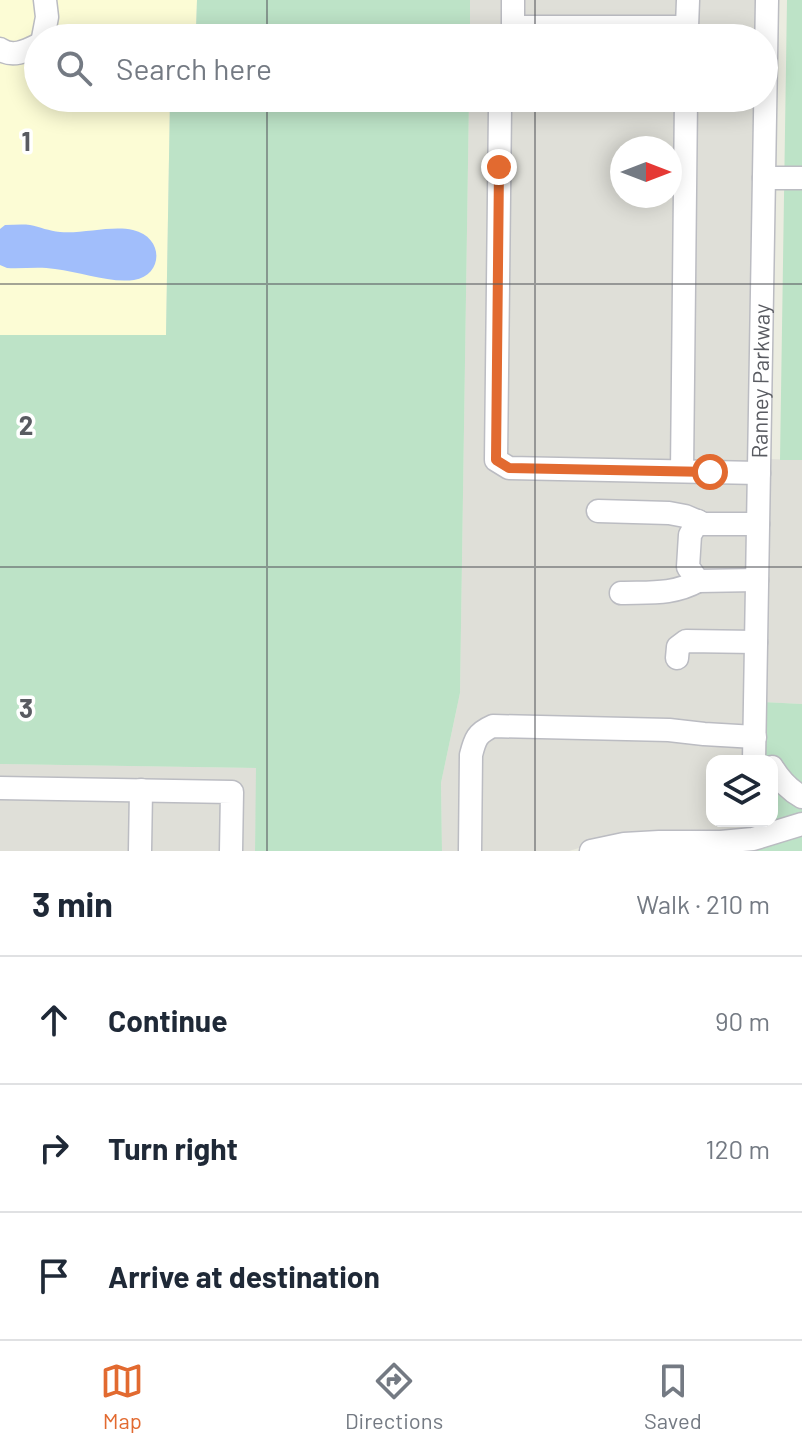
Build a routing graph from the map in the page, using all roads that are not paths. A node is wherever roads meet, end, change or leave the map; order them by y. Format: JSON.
{"nodes":[{"id":1,"x":45,"y":0,"type":"edge"},
{"id":2,"x":513,"y":0,"type":"edge"},
{"id":3,"x":688,"y":0,"type":"edge"},
{"id":4,"x":767,"y":0,"type":"edge"},
{"id":5,"x":46,"y":24,"type":"edge"},
{"id":6,"x":513,"y":24,"type":"edge"},
{"id":7,"x":687,"y":24,"type":"edge"},
{"id":8,"x":766,"y":24,"type":"edge"},
{"id":9,"x":0,"y":49,"type":"edge"},
{"id":10,"x":24,"y":52,"type":"edge"},
{"id":11,"x":500,"y":112,"type":"edge"},
{"id":12,"x":686,"y":112,"type":"edge"},
{"id":13,"x":765,"y":112,"type":"edge"},
{"id":14,"x":764,"y":178,"type":"junction"},
{"id":15,"x":802,"y":178,"type":"edge"},
{"id":16,"x":682,"y":471,"type":"junction"},
{"id":17,"x":759,"y":473,"type":"junction"},
{"id":18,"x":598,"y":511,"type":"dead end"},
{"id":19,"x":698,"y":521,"type":"junction"},
{"id":20,"x":758,"y":524,"type":"junction"},
{"id":21,"x":757,"y":580,"type":"junction"},
{"id":22,"x":698,"y":581,"type":"junction"},
{"id":23,"x":621,"y":593,"type":"dead end"},
{"id":24,"x":756,"y":642,"type":"junction"},
{"id":25,"x":677,"y":658,"type":"dead end"},
{"id":26,"x":755,"y":732,"type":"junction"},
{"id":27,"x":754,"y":755,"type":"edge"},
{"id":28,"x":766,"y":755,"type":"edge"},
{"id":29,"x":778,"y":775,"type":"edge"},
{"id":30,"x":0,"y":788,"type":"edge"},
{"id":31,"x":141,"y":790,"type":"junction"},
{"id":32,"x":802,"y":797,"type":"edge"},
{"id":33,"x":802,"y":824,"type":"edge"},
{"id":34,"x":753,"y":830,"type":"edge"},
{"id":35,"x":654,"y":846,"type":"edge"},
{"id":36,"x":140,"y":851,"type":"edge"},
{"id":37,"x":231,"y":851,"type":"edge"},
{"id":38,"x":470,"y":851,"type":"edge"},
{"id":39,"x":591,"y":851,"type":"edge"}],
"edges":[{"from":1,"to":5,"type":"street"},
{"from":2,"to":6,"type":"street"},
{"from":3,"to":7,"type":"street"},
{"from":4,"to":8,"type":"street","name":"Ranney Parkway"},
{"from":9,"to":10,"type":"street"},
{"from":11,"to":16,"type":"street"},
{"from":12,"to":16,"type":"street"},
{"from":13,"to":14,"type":"street","name":"Ranney Parkway"},
{"from":14,"to":15,"type":"street"},
{"from":14,"to":17,"type":"street","name":"Ranney Parkway"},
{"from":16,"to":17,"type":"street"},
{"from":17,"to":20,"type":"street","name":"Ranney Parkway"},
{"from":18,"to":19,"type":"street"},
{"from":19,"to":20,"type":"street"},
{"from":19,"to":22,"type":"street"},
{"from":20,"to":21,"type":"street","name":"Ranney Parkway"},
{"from":21,"to":22,"type":"street"},
{"from":21,"to":24,"type":"street","name":"Ranney Parkway"},
{"from":22,"to":23,"type":"street"},
{"from":24,"to":25,"type":"street"},
{"from":24,"to":26,"type":"street","name":"Ranney Parkway"},
{"from":26,"to":27,"type":"street","name":"Ranney Parkway"},
{"from":26,"to":28,"type":"street"},
{"from":26,"to":38,"type":"street"},
{"from":29,"to":32,"type":"street"},
{"from":30,"to":31,"type":"street"},
{"from":31,"to":36,"type":"street"},
{"from":31,"to":37,"type":"street"},
{"from":33,"to":34,"type":"street"},
{"from":34,"to":35,"type":"street"},
{"from":35,"to":39,"type":"street"}]}
